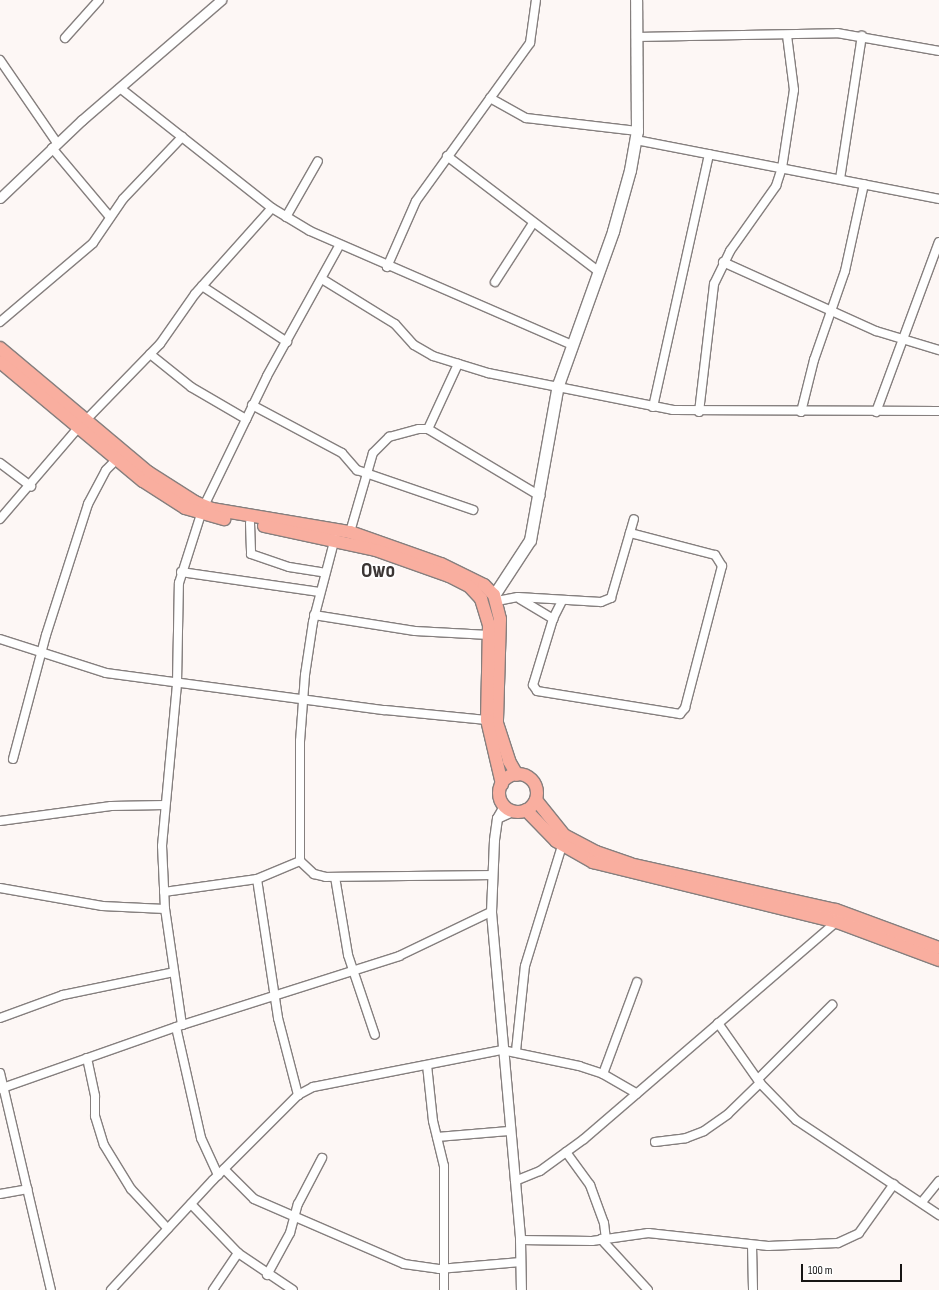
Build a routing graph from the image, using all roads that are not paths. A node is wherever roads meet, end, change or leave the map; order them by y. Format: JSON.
{"nodes":[{"id":1,"x":100,"y":0,"type":"edge"},
{"id":2,"x":221,"y":0,"type":"edge"},
{"id":3,"x":536,"y":0,"type":"edge"},
{"id":4,"x":636,"y":0,"type":"edge"},
{"id":5,"x":786,"y":35,"type":"junction"},
{"id":6,"x":862,"y":36,"type":"junction"},
{"id":7,"x":636,"y":37,"type":"junction"},
{"id":8,"x":65,"y":38,"type":"dead end"},
{"id":9,"x":939,"y":51,"type":"edge"},
{"id":10,"x":0,"y":60,"type":"edge"},
{"id":11,"x":8,"y":70,"type":"junction"},
{"id":12,"x":0,"y":76,"type":"edge"},
{"id":13,"x":120,"y":88,"type":"junction"},
{"id":14,"x":490,"y":98,"type":"junction"},
{"id":15,"x":636,"y":136,"type":"junction"},
{"id":16,"x":182,"y":138,"type":"junction"},
{"id":17,"x":54,"y":145,"type":"junction"},
{"id":18,"x":709,"y":154,"type":"junction"},
{"id":19,"x":447,"y":156,"type":"junction"},
{"id":20,"x":318,"y":161,"type":"dead end"},
{"id":21,"x":782,"y":168,"type":"junction"},
{"id":22,"x":840,"y":179,"type":"junction"},
{"id":23,"x":864,"y":184,"type":"junction"},
{"id":24,"x":0,"y":198,"type":"edge"},
{"id":25,"x":939,"y":200,"type":"edge"},
{"id":26,"x":272,"y":208,"type":"junction"},
{"id":27,"x":110,"y":217,"type":"junction"},
{"id":28,"x":286,"y":217,"type":"junction"},
{"id":29,"x":533,"y":223,"type":"junction"},
{"id":30,"x":939,"y":242,"type":"edge"},
{"id":31,"x":339,"y":246,"type":"junction"},
{"id":32,"x":723,"y":262,"type":"junction"},
{"id":33,"x":387,"y":267,"type":"junction"},
{"id":34,"x":599,"y":272,"type":"junction"},
{"id":35,"x":322,"y":279,"type":"junction"},
{"id":36,"x":495,"y":282,"type":"dead end"},
{"id":37,"x":202,"y":286,"type":"junction"},
{"id":38,"x":830,"y":312,"type":"junction"},
{"id":39,"x":0,"y":322,"type":"edge"},
{"id":40,"x":286,"y":342,"type":"junction"},
{"id":41,"x":904,"y":342,"type":"junction"},
{"id":42,"x":572,"y":346,"type":"junction"},
{"id":43,"x":0,"y":348,"type":"edge"},
{"id":44,"x":939,"y":350,"type":"edge"},
{"id":45,"x":150,"y":354,"type":"junction"},
{"id":46,"x":0,"y":362,"type":"edge"},
{"id":47,"x":458,"y":364,"type":"junction"},
{"id":48,"x":558,"y":385,"type":"junction"},
{"id":49,"x":252,"y":406,"type":"junction"},
{"id":50,"x":653,"y":407,"type":"junction"},
{"id":51,"x":939,"y":411,"type":"edge"},
{"id":52,"x":699,"y":412,"type":"junction"},
{"id":53,"x":801,"y":412,"type":"junction"},
{"id":54,"x":876,"y":412,"type":"junction"},
{"id":55,"x":246,"y":419,"type":"junction"},
{"id":56,"x":82,"y":424,"type":"junction"},
{"id":57,"x":428,"y":429,"type":"junction"},
{"id":58,"x":116,"y":460,"type":"junction"},
{"id":59,"x":0,"y":463,"type":"edge"},
{"id":60,"x":366,"y":474,"type":"junction"},
{"id":61,"x":31,"y":486,"type":"junction"},
{"id":62,"x":540,"y":496,"type":"junction"},
{"id":63,"x":203,"y":510,"type":"junction"},
{"id":64,"x":473,"y":510,"type":"dead end"},
{"id":65,"x":0,"y":519,"type":"edge"},
{"id":66,"x":634,"y":519,"type":"dead end"},
{"id":67,"x":250,"y":523,"type":"junction"},
{"id":68,"x":350,"y":532,"type":"junction"},
{"id":69,"x":630,"y":533,"type":"junction"},
{"id":70,"x":335,"y":538,"type":"junction"},
{"id":71,"x":365,"y":542,"type":"junction"},
{"id":72,"x":181,"y":572,"type":"junction"},
{"id":73,"x":325,"y":573,"type":"junction"},
{"id":74,"x":320,"y":592,"type":"junction"},
{"id":75,"x":496,"y":598,"type":"junction"},
{"id":76,"x":518,"y":598,"type":"junction"},
{"id":77,"x":562,"y":600,"type":"junction"},
{"id":78,"x":314,"y":615,"type":"junction"},
{"id":79,"x":552,"y":618,"type":"junction"},
{"id":80,"x":489,"y":635,"type":"junction"},
{"id":81,"x":0,"y":639,"type":"edge"},
{"id":82,"x":42,"y":654,"type":"junction"},
{"id":83,"x":177,"y":683,"type":"junction"},
{"id":84,"x":303,"y":700,"type":"junction"},
{"id":85,"x":487,"y":720,"type":"junction"},
{"id":86,"x":14,"y":758,"type":"dead end"},
{"id":87,"x":517,"y":774,"type":"junction"},
{"id":88,"x":502,"y":784,"type":"junction"},
{"id":89,"x":536,"y":800,"type":"junction"},
{"id":90,"x":165,"y":805,"type":"junction"},
{"id":91,"x":508,"y":809,"type":"junction"},
{"id":92,"x":526,"y":810,"type":"junction"},
{"id":93,"x":0,"y":820,"type":"edge"},
{"id":94,"x":562,"y":846,"type":"junction"},
{"id":95,"x":300,"y":861,"type":"junction"},
{"id":96,"x":490,"y":875,"type":"junction"},
{"id":97,"x":335,"y":877,"type":"junction"},
{"id":98,"x":258,"y":879,"type":"junction"},
{"id":99,"x":0,"y":888,"type":"edge"},
{"id":100,"x":164,"y":892,"type":"junction"},
{"id":101,"x":165,"y":910,"type":"junction"},
{"id":102,"x":491,"y":912,"type":"junction"},
{"id":103,"x":847,"y":913,"type":"junction"},
{"id":104,"x":837,"y":922,"type":"junction"},
{"id":105,"x":939,"y":948,"type":"edge"},
{"id":106,"x":939,"y":960,"type":"edge"},
{"id":107,"x":354,"y":971,"type":"junction"},
{"id":108,"x":174,"y":972,"type":"junction"},
{"id":109,"x":637,"y":982,"type":"dead end"},
{"id":110,"x":275,"y":996,"type":"junction"},
{"id":111,"x":832,"y":1005,"type":"dead end"},
{"id":112,"x":0,"y":1018,"type":"edge"},
{"id":113,"x":718,"y":1023,"type":"junction"},
{"id":114,"x":179,"y":1026,"type":"junction"},
{"id":115,"x":375,"y":1035,"type":"dead end"},
{"id":116,"x":502,"y":1050,"type":"junction"},
{"id":117,"x":516,"y":1051,"type":"junction"},
{"id":118,"x":87,"y":1058,"type":"junction"},
{"id":119,"x":427,"y":1065,"type":"junction"},
{"id":120,"x":0,"y":1073,"type":"edge"},
{"id":121,"x":603,"y":1074,"type":"junction"},
{"id":122,"x":759,"y":1081,"type":"junction"},
{"id":123,"x":2,"y":1088,"type":"edge"},
{"id":124,"x":637,"y":1094,"type":"junction"},
{"id":125,"x":298,"y":1095,"type":"junction"},
{"id":126,"x":508,"y":1131,"type":"junction"},
{"id":127,"x":437,"y":1137,"type":"junction"},
{"id":128,"x":655,"y":1142,"type":"dead end"},
{"id":129,"x":566,"y":1152,"type":"junction"},
{"id":130,"x":322,"y":1158,"type":"dead end"},
{"id":131,"x":221,"y":1172,"type":"junction"},
{"id":132,"x":939,"y":1180,"type":"edge"},
{"id":133,"x":515,"y":1181,"type":"junction"},
{"id":134,"x":894,"y":1184,"type":"junction"},
{"id":135,"x":28,"y":1189,"type":"junction"},
{"id":136,"x":0,"y":1194,"type":"edge"},
{"id":137,"x":922,"y":1202,"type":"junction"},
{"id":138,"x":190,"y":1204,"type":"junction"},
{"id":139,"x":295,"y":1215,"type":"junction"},
{"id":140,"x":939,"y":1215,"type":"edge"},
{"id":141,"x":168,"y":1229,"type":"junction"},
{"id":142,"x":603,"y":1239,"type":"junction"},
{"id":143,"x":520,"y":1240,"type":"junction"},
{"id":144,"x":752,"y":1244,"type":"junction"},
{"id":145,"x":238,"y":1252,"type":"junction"},
{"id":146,"x":521,"y":1262,"type":"junction"},
{"id":147,"x":445,"y":1269,"type":"junction"},
{"id":148,"x":267,"y":1275,"type":"junction"},
{"id":149,"x":114,"y":1289,"type":"edge"},
{"id":150,"x":51,"y":1290,"type":"edge"},
{"id":151,"x":213,"y":1290,"type":"edge"},
{"id":152,"x":293,"y":1290,"type":"edge"},
{"id":153,"x":444,"y":1290,"type":"edge"},
{"id":154,"x":521,"y":1290,"type":"edge"},
{"id":155,"x":648,"y":1290,"type":"edge"},
{"id":156,"x":753,"y":1290,"type":"edge"}],
"edges":[{"from":1,"to":8,"type":"street"},
{"from":2,"to":13,"type":"street"},
{"from":3,"to":14,"type":"street"},
{"from":4,"to":7,"type":"main road"},
{"from":5,"to":6,"type":"street"},
{"from":5,"to":7,"type":"street"},
{"from":5,"to":21,"type":"street"},
{"from":6,"to":9,"type":"street"},
{"from":6,"to":22,"type":"street"},
{"from":7,"to":15,"type":"main road"},
{"from":10,"to":11,"type":"street"},
{"from":11,"to":12,"type":"street"},
{"from":11,"to":17,"type":"street"},
{"from":13,"to":16,"type":"street"},
{"from":13,"to":17,"type":"street"},
{"from":14,"to":15,"type":"street"},
{"from":14,"to":19,"type":"street"},
{"from":15,"to":18,"type":"street"},
{"from":15,"to":34,"type":"main road"},
{"from":16,"to":26,"type":"street"},
{"from":16,"to":27,"type":"street"},
{"from":17,"to":24,"type":"street"},
{"from":17,"to":27,"type":"street"},
{"from":18,"to":21,"type":"street"},
{"from":18,"to":50,"type":"street"},
{"from":19,"to":29,"type":"street"},
{"from":19,"to":33,"type":"street"},
{"from":20,"to":28,"type":"street"},
{"from":21,"to":22,"type":"street"},
{"from":21,"to":32,"type":"street"},
{"from":22,"to":23,"type":"street"},
{"from":23,"to":25,"type":"street"},
{"from":23,"to":38,"type":"street"},
{"from":26,"to":28,"type":"street"},
{"from":26,"to":37,"type":"street"},
{"from":27,"to":39,"type":"street"},
{"from":28,"to":31,"type":"street"},
{"from":29,"to":34,"type":"street"},
{"from":29,"to":36,"type":"street"},
{"from":30,"to":41,"type":"street"},
{"from":31,"to":33,"type":"street"},
{"from":31,"to":35,"type":"street"},
{"from":32,"to":38,"type":"street"},
{"from":32,"to":52,"type":"street"},
{"from":33,"to":42,"type":"street"},
{"from":34,"to":42,"type":"main road"},
{"from":35,"to":40,"type":"street"},
{"from":35,"to":47,"type":"street"},
{"from":37,"to":40,"type":"street"},
{"from":37,"to":45,"type":"street"},
{"from":38,"to":41,"type":"street"},
{"from":38,"to":53,"type":"street"},
{"from":40,"to":49,"type":"street"},
{"from":41,"to":44,"type":"street"},
{"from":41,"to":54,"type":"street"},
{"from":42,"to":48,"type":"main road"},
{"from":43,"to":56,"type":"main road"},
{"from":45,"to":55,"type":"street"},
{"from":45,"to":56,"type":"street"},
{"from":46,"to":56,"type":"main road"},
{"from":47,"to":48,"type":"street"},
{"from":47,"to":57,"type":"street"},
{"from":48,"to":50,"type":"street"},
{"from":48,"to":62,"type":"main road"},
{"from":49,"to":55,"type":"street"},
{"from":49,"to":60,"type":"street"},
{"from":50,"to":52,"type":"street"},
{"from":51,"to":54,"type":"street"},
{"from":52,"to":53,"type":"street"},
{"from":53,"to":54,"type":"street"},
{"from":55,"to":63,"type":"street"},
{"from":56,"to":58,"type":"main road"},
{"from":56,"to":61,"type":"street"},
{"from":56,"to":63,"type":"main road"},
{"from":57,"to":60,"type":"street"},
{"from":57,"to":62,"type":"street"},
{"from":58,"to":63,"type":"main road"},
{"from":58,"to":82,"type":"street"},
{"from":59,"to":61,"type":"street"},
{"from":60,"to":64,"type":"street"},
{"from":60,"to":68,"type":"street"},
{"from":61,"to":65,"type":"street"},
{"from":62,"to":75,"type":"main road"},
{"from":63,"to":67,"type":"main road"},
{"from":63,"to":68,"type":"main road"},
{"from":63,"to":72,"type":"street"},
{"from":66,"to":69,"type":"street"},
{"from":67,"to":70,"type":"main road"},
{"from":67,"to":73,"type":"street"},
{"from":68,"to":71,"type":"main road"},
{"from":69,"to":77,"type":"street"},
{"from":69,"to":79,"type":"street"},
{"from":70,"to":71,"type":"main road"},
{"from":70,"to":73,"type":"street"},
{"from":71,"to":75,"type":"main road"},
{"from":71,"to":80,"type":"main road"},
{"from":72,"to":74,"type":"street"},
{"from":72,"to":83,"type":"street"},
{"from":73,"to":74,"type":"street"},
{"from":74,"to":78,"type":"street"},
{"from":75,"to":76,"type":"street"},
{"from":75,"to":87,"type":"main road"},
{"from":76,"to":77,"type":"street"},
{"from":76,"to":79,"type":"street"},
{"from":77,"to":79,"type":"street"},
{"from":78,"to":80,"type":"street"},
{"from":78,"to":84,"type":"street"},
{"from":80,"to":85,"type":"main road"},
{"from":81,"to":82,"type":"street"},
{"from":82,"to":83,"type":"street"},
{"from":82,"to":86,"type":"street"},
{"from":83,"to":84,"type":"street"},
{"from":83,"to":90,"type":"street"},
{"from":84,"to":85,"type":"street"},
{"from":84,"to":95,"type":"street"},
{"from":85,"to":88,"type":"main road"},
{"from":87,"to":88,"type":"main road"},
{"from":87,"to":89,"type":"main road"},
{"from":88,"to":91,"type":"main road"},
{"from":89,"to":92,"type":"main road"},
{"from":89,"to":103,"type":"main road"},
{"from":90,"to":93,"type":"street"},
{"from":90,"to":100,"type":"street"},
{"from":91,"to":92,"type":"main road"},
{"from":91,"to":96,"type":"street"},
{"from":92,"to":94,"type":"main road"},
{"from":94,"to":104,"type":"main road"},
{"from":94,"to":117,"type":"street"},
{"from":95,"to":97,"type":"street"},
{"from":95,"to":98,"type":"street"},
{"from":96,"to":97,"type":"street"},
{"from":96,"to":102,"type":"street"},
{"from":97,"to":107,"type":"street"},
{"from":98,"to":100,"type":"street"},
{"from":98,"to":110,"type":"street"},
{"from":99,"to":101,"type":"street"},
{"from":100,"to":101,"type":"street"},
{"from":101,"to":108,"type":"street"},
{"from":102,"to":107,"type":"street"},
{"from":102,"to":116,"type":"street"},
{"from":103,"to":104,"type":"street"},
{"from":103,"to":105,"type":"main road"},
{"from":104,"to":106,"type":"main road"},
{"from":104,"to":113,"type":"street"},
{"from":107,"to":110,"type":"street"},
{"from":107,"to":115,"type":"street"},
{"from":108,"to":112,"type":"street"},
{"from":108,"to":114,"type":"street"},
{"from":109,"to":121,"type":"street"},
{"from":110,"to":114,"type":"street"},
{"from":110,"to":125,"type":"street"},
{"from":111,"to":122,"type":"street"},
{"from":113,"to":122,"type":"street"},
{"from":113,"to":124,"type":"street"},
{"from":114,"to":118,"type":"street"},
{"from":114,"to":131,"type":"street"},
{"from":116,"to":117,"type":"street"},
{"from":116,"to":119,"type":"street"},
{"from":116,"to":126,"type":"street"},
{"from":117,"to":121,"type":"street"},
{"from":118,"to":123,"type":"street"},
{"from":118,"to":141,"type":"street"},
{"from":119,"to":125,"type":"street"},
{"from":119,"to":127,"type":"street"},
{"from":120,"to":123,"type":"street"},
{"from":121,"to":124,"type":"street"},
{"from":122,"to":128,"type":"street"},
{"from":122,"to":134,"type":"street"},
{"from":123,"to":135,"type":"street"},
{"from":124,"to":129,"type":"street"},
{"from":125,"to":131,"type":"street"},
{"from":126,"to":127,"type":"street"},
{"from":126,"to":133,"type":"street"},
{"from":127,"to":147,"type":"street"},
{"from":129,"to":133,"type":"street"},
{"from":129,"to":142,"type":"street"},
{"from":130,"to":139,"type":"street"},
{"from":131,"to":138,"type":"street"},
{"from":131,"to":139,"type":"street"},
{"from":132,"to":137,"type":"street"},
{"from":133,"to":143,"type":"street"},
{"from":134,"to":137,"type":"street"},
{"from":134,"to":144,"type":"street"},
{"from":135,"to":136,"type":"street"},
{"from":135,"to":150,"type":"street"},
{"from":137,"to":140,"type":"street"},
{"from":138,"to":141,"type":"street"},
{"from":138,"to":145,"type":"street"},
{"from":139,"to":147,"type":"street"},
{"from":139,"to":148,"type":"street"},
{"from":141,"to":149,"type":"street"},
{"from":142,"to":143,"type":"street"},
{"from":142,"to":144,"type":"street"},
{"from":142,"to":155,"type":"street"},
{"from":143,"to":146,"type":"street"},
{"from":144,"to":156,"type":"street"},
{"from":145,"to":148,"type":"street"},
{"from":145,"to":151,"type":"street"},
{"from":146,"to":147,"type":"street"},
{"from":146,"to":154,"type":"street"},
{"from":147,"to":153,"type":"street"},
{"from":148,"to":152,"type":"street"}]}
